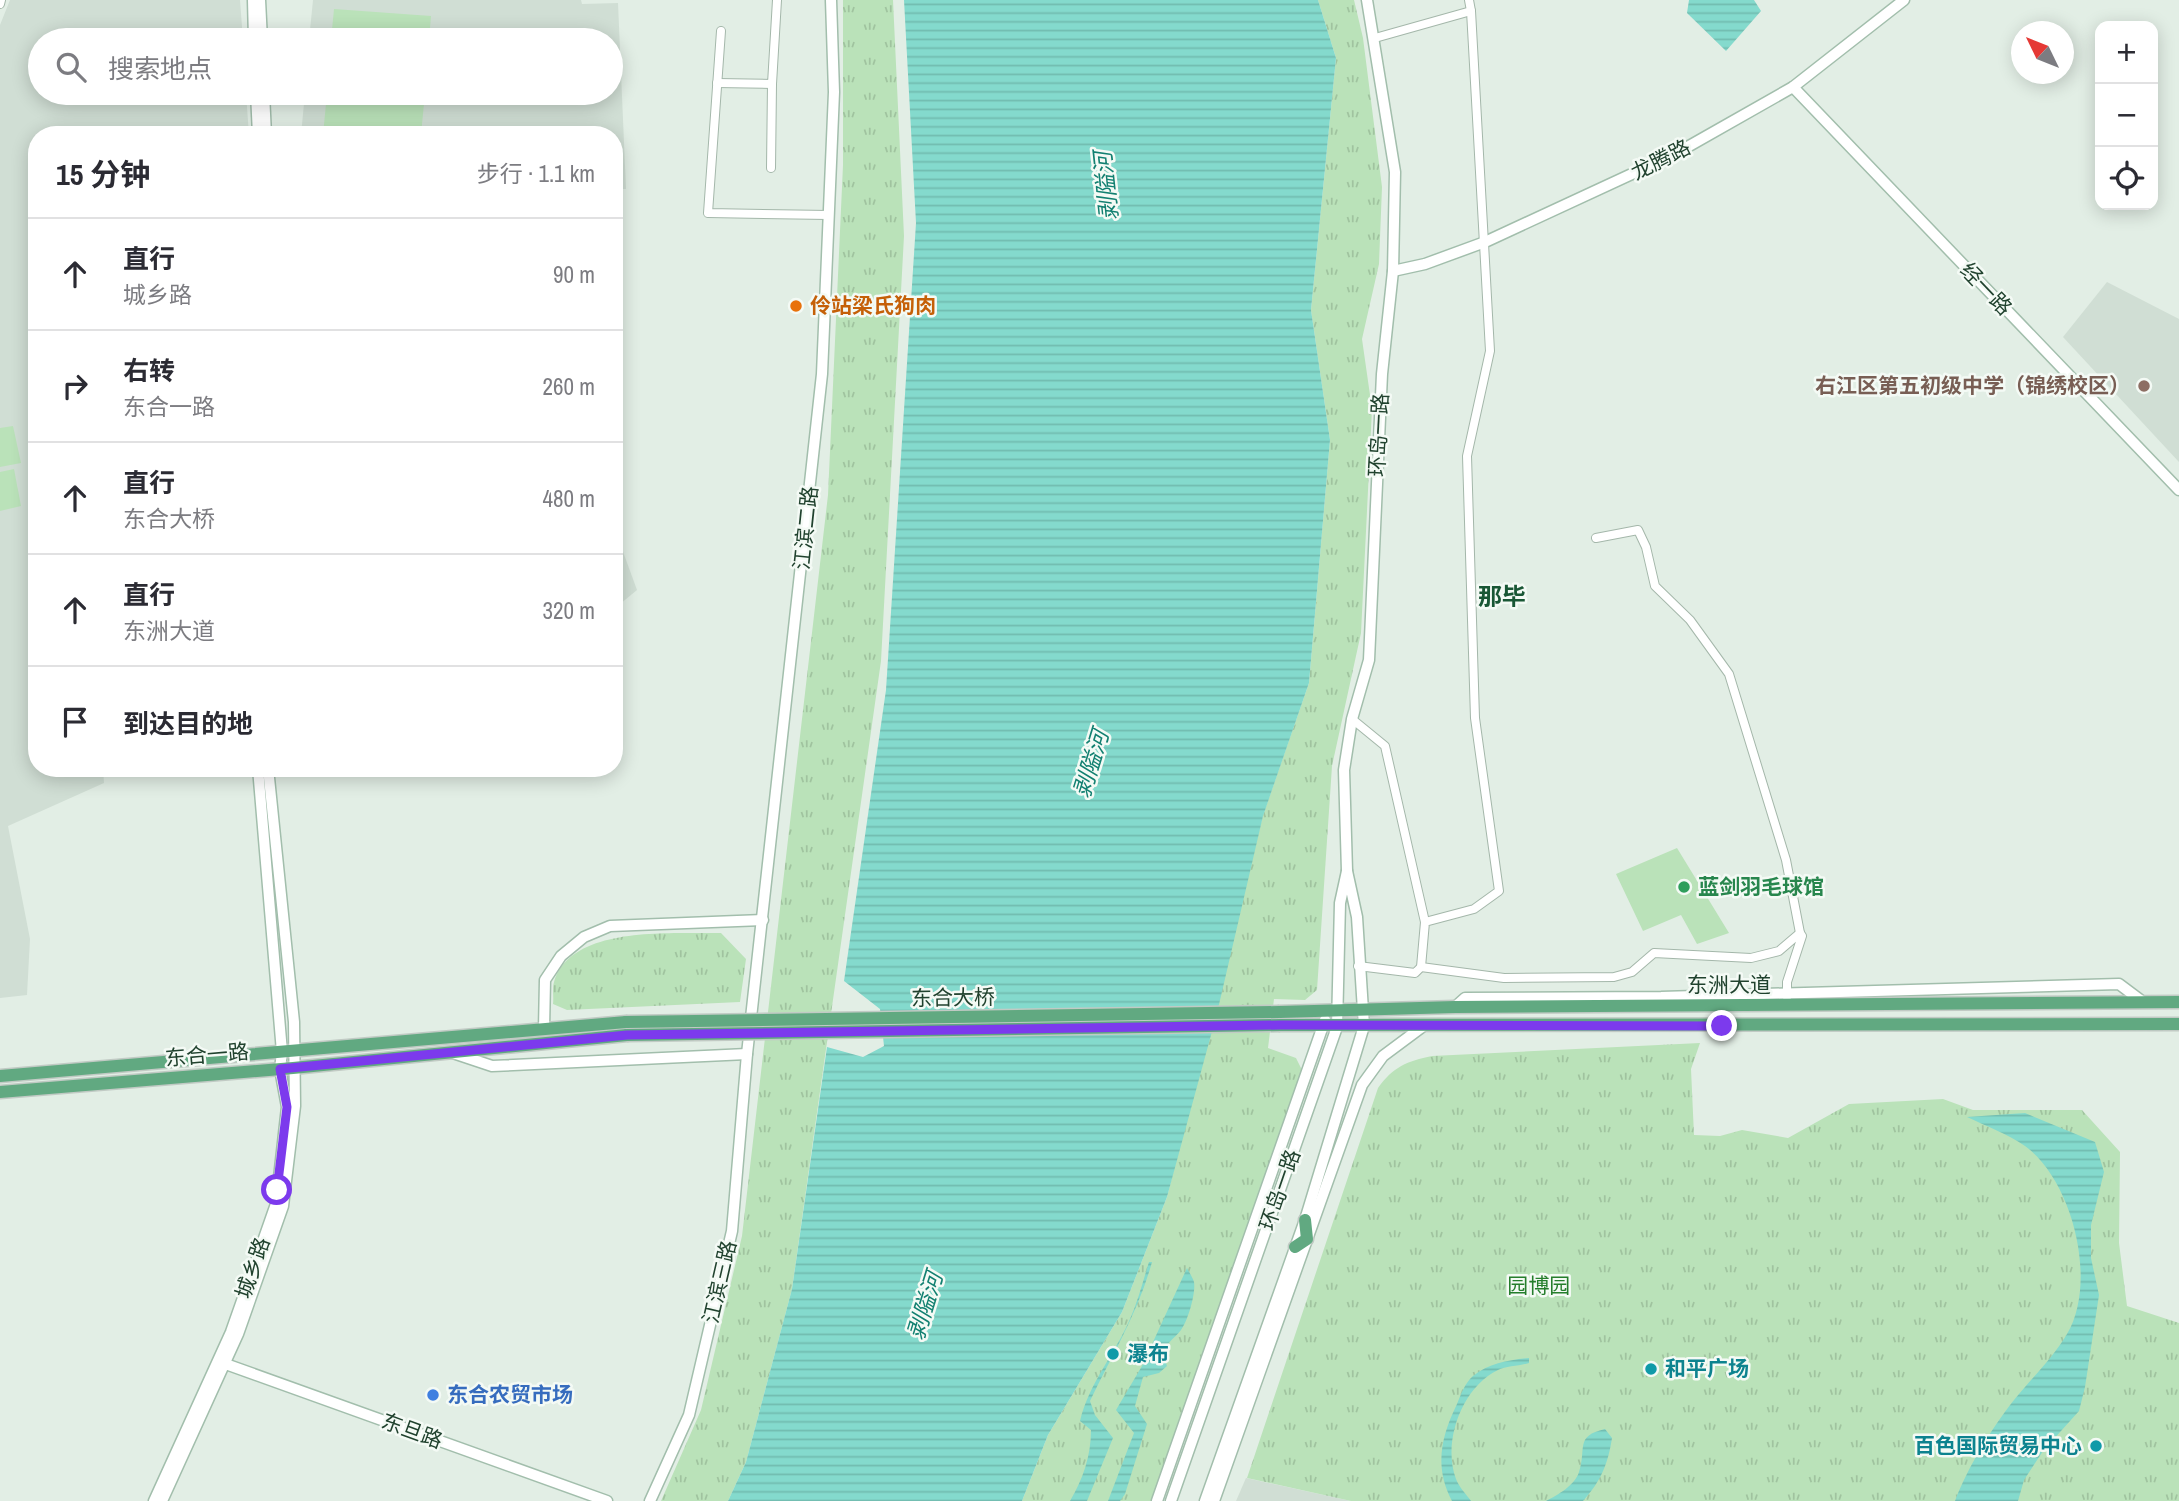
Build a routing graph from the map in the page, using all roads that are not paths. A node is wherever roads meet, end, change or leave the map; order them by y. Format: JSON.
{"nodes":[{"id":1,"x":253,"y":0,"type":"edge"},
{"id":2,"x":260,"y":0,"type":"edge"},
{"id":3,"x":777,"y":0,"type":"edge"},
{"id":4,"x":831,"y":0,"type":"edge"},
{"id":5,"x":1367,"y":0,"type":"edge"},
{"id":6,"x":1469,"y":0,"type":"edge"},
{"id":7,"x":1904,"y":0,"type":"edge"},
{"id":8,"x":1471,"y":11,"type":"junction"},
{"id":9,"x":254,"y":28,"type":"edge"},
{"id":10,"x":261,"y":28,"type":"edge"},
{"id":11,"x":721,"y":31,"type":"dead end"},
{"id":12,"x":1375,"y":38,"type":"junction"},
{"id":13,"x":717,"y":83,"type":"junction"},
{"id":14,"x":772,"y":84,"type":"junction"},
{"id":15,"x":1793,"y":87,"type":"junction"},
{"id":16,"x":257,"y":105,"type":"edge"},
{"id":17,"x":265,"y":105,"type":"edge"},
{"id":18,"x":258,"y":126,"type":"edge"},
{"id":19,"x":266,"y":126,"type":"edge"},
{"id":20,"x":771,"y":168,"type":"dead end"},
{"id":21,"x":829,"y":215,"type":"junction"},
{"id":22,"x":1485,"y":242,"type":"junction"},
{"id":23,"x":1393,"y":271,"type":"junction"},
{"id":24,"x":2179,"y":490,"type":"edge"},
{"id":25,"x":1595,"y":538,"type":"dead end"},
{"id":26,"x":1352,"y":719,"type":"junction"},
{"id":27,"x":259,"y":777,"type":"edge"},
{"id":28,"x":269,"y":777,"type":"edge"},
{"id":29,"x":1347,"y":871,"type":"junction"},
{"id":30,"x":763,"y":920,"type":"junction"},
{"id":31,"x":1426,"y":922,"type":"junction"},
{"id":32,"x":1800,"y":933,"type":"junction"},
{"id":33,"x":1358,"y":966,"type":"junction"},
{"id":34,"x":1422,"y":967,"type":"junction"},
{"id":35,"x":1787,"y":998,"type":"junction"},
{"id":36,"x":2179,"y":1002,"type":"edge"},
{"id":37,"x":1487,"y":1006,"type":"junction"},
{"id":38,"x":1455,"y":1007,"type":"junction"},
{"id":39,"x":1364,"y":1008,"type":"junction"},
{"id":40,"x":1332,"y":1009,"type":"junction"},
{"id":41,"x":1280,"y":1019,"type":"junction"},
{"id":42,"x":626,"y":1022,"type":"joint"},
{"id":43,"x":2179,"y":1024,"type":"edge"},
{"id":44,"x":1364,"y":1026,"type":"junction"},
{"id":45,"x":1330,"y":1027,"type":"junction"},
{"id":46,"x":1422,"y":1027,"type":"junction"},
{"id":47,"x":1487,"y":1027,"type":"junction"},
{"id":48,"x":544,"y":1029,"type":"junction"},
{"id":49,"x":627,"y":1035,"type":"joint"},
{"id":50,"x":288,"y":1051,"type":"junction"},
{"id":51,"x":450,"y":1053,"type":"junction"},
{"id":52,"x":747,"y":1054,"type":"junction"},
{"id":53,"x":287,"y":1068,"type":"junction"},
{"id":54,"x":0,"y":1076,"type":"edge"},
{"id":55,"x":0,"y":1092,"type":"edge"},
{"id":56,"x":1305,"y":1220,"type":"junction"},
{"id":57,"x":1307,"y":1239,"type":"junction"},
{"id":58,"x":1294,"y":1247,"type":"junction"},
{"id":59,"x":221,"y":1362,"type":"junction"},
{"id":60,"x":154,"y":1501,"type":"edge"},
{"id":61,"x":162,"y":1501,"type":"edge"},
{"id":62,"x":607,"y":1501,"type":"edge"},
{"id":63,"x":650,"y":1501,"type":"edge"},
{"id":64,"x":1157,"y":1501,"type":"edge"},
{"id":65,"x":1171,"y":1501,"type":"edge"},
{"id":66,"x":1205,"y":1501,"type":"edge"},
{"id":67,"x":1214,"y":1501,"type":"edge"}],
"edges":[{"from":1,"to":9,"type":"main road"},
{"from":2,"to":10,"type":"main road"},
{"from":3,"to":14,"type":"street"},
{"from":4,"to":21,"type":"main road","name":"江滨二路"},
{"from":5,"to":12,"type":"main road","name":"环岛一路"},
{"from":6,"to":8,"type":"street"},
{"from":7,"to":15,"type":"main road","name":"龙腾路"},
{"from":8,"to":12,"type":"street"},
{"from":8,"to":22,"type":"street"},
{"from":11,"to":13,"type":"street"},
{"from":12,"to":23,"type":"main road","name":"环岛一路"},
{"from":13,"to":14,"type":"street"},
{"from":13,"to":21,"type":"street"},
{"from":14,"to":20,"type":"street"},
{"from":15,"to":22,"type":"main road","name":"龙腾路"},
{"from":15,"to":24,"type":"main road","name":"经一路"},
{"from":16,"to":18,"type":"main road"},
{"from":17,"to":19,"type":"main road"},
{"from":21,"to":30,"type":"main road","name":"江滨二路"},
{"from":22,"to":23,"type":"main road","name":"龙腾路"},
{"from":22,"to":31,"type":"street"},
{"from":23,"to":26,"type":"main road","name":"环岛一路"},
{"from":25,"to":32,"type":"street"},
{"from":26,"to":29,"type":"main road","name":"环岛一路"},
{"from":26,"to":31,"type":"street"},
{"from":27,"to":50,"type":"main road","name":"城乡路"},
{"from":28,"to":50,"type":"main road","name":"城乡路"},
{"from":29,"to":33,"type":"main road","name":"环岛一路"},
{"from":29,"to":40,"type":"main road","name":"环岛一路"},
{"from":30,"to":48,"type":"main road"},
{"from":30,"to":52,"type":"main road","name":"江滨二路"},
{"from":31,"to":34,"type":"street"},
{"from":32,"to":34,"type":"street"},
{"from":32,"to":35,"type":"street"},
{"from":33,"to":34,"type":"street"},
{"from":33,"to":39,"type":"main road","name":"环岛一路"},
{"from":35,"to":36,"type":"main road","name":"东洲大道"},
{"from":35,"to":37,"type":"main road","name":"东洲大道"},
{"from":35,"to":38,"type":"main road"},
{"from":37,"to":38,"type":"main road","name":"东洲大道"},
{"from":37,"to":47,"type":"main road"},
{"from":38,"to":39,"type":"main road","name":"东洲大道"},
{"from":39,"to":40,"type":"main road","name":"东洲大道"},
{"from":39,"to":44,"type":"main road","name":"环岛一路"},
{"from":40,"to":41,"type":"main road","name":"东洲大道"},
{"from":40,"to":45,"type":"main road","name":"环岛一路"},
{"from":41,"to":42,"type":"main road","name":"东合大桥","bridge":true},
{"from":41,"to":45,"type":"main road","name":"东洲大道"},
{"from":41,"to":49,"type":"main road","name":"东合大桥","bridge":true},
{"from":42,"to":48,"type":"main road","name":"东合一路"},
{"from":43,"to":47,"type":"main road","name":"东洲大道"},
{"from":44,"to":45,"type":"main road","name":"东洲大道"},
{"from":44,"to":46,"type":"main road","name":"东洲大道"},
{"from":44,"to":56,"type":"main road","name":"环岛一路"},
{"from":45,"to":64,"type":"main road"},
{"from":45,"to":65,"type":"main road","name":"环岛一路"},
{"from":46,"to":47,"type":"main road","name":"东洲大道"},
{"from":46,"to":57,"type":"main road"},
{"from":48,"to":50,"type":"main road","name":"东合一路"},
{"from":49,"to":51,"type":"main road","name":"东合一路"},
{"from":50,"to":53,"type":"main road","name":"城乡路"},
{"from":50,"to":54,"type":"main road","name":"东合一路"},
{"from":51,"to":52,"type":"main road"},
{"from":51,"to":53,"type":"main road","name":"东合一路"},
{"from":52,"to":63,"type":"main road","name":"江滨三路"},
{"from":53,"to":55,"type":"main road","name":"东合一路"},
{"from":53,"to":59,"type":"main road","name":"城乡路"},
{"from":56,"to":57,"type":"main road"},
{"from":56,"to":58,"type":"main road","name":"环岛一路"},
{"from":57,"to":58,"type":"main road"},
{"from":57,"to":67,"type":"main road"},
{"from":58,"to":66,"type":"main road","name":"环岛一路"},
{"from":59,"to":60,"type":"main road","name":"城乡路"},
{"from":59,"to":61,"type":"main road","name":"城乡路"},
{"from":59,"to":62,"type":"main road","name":"东旦路"}]}
